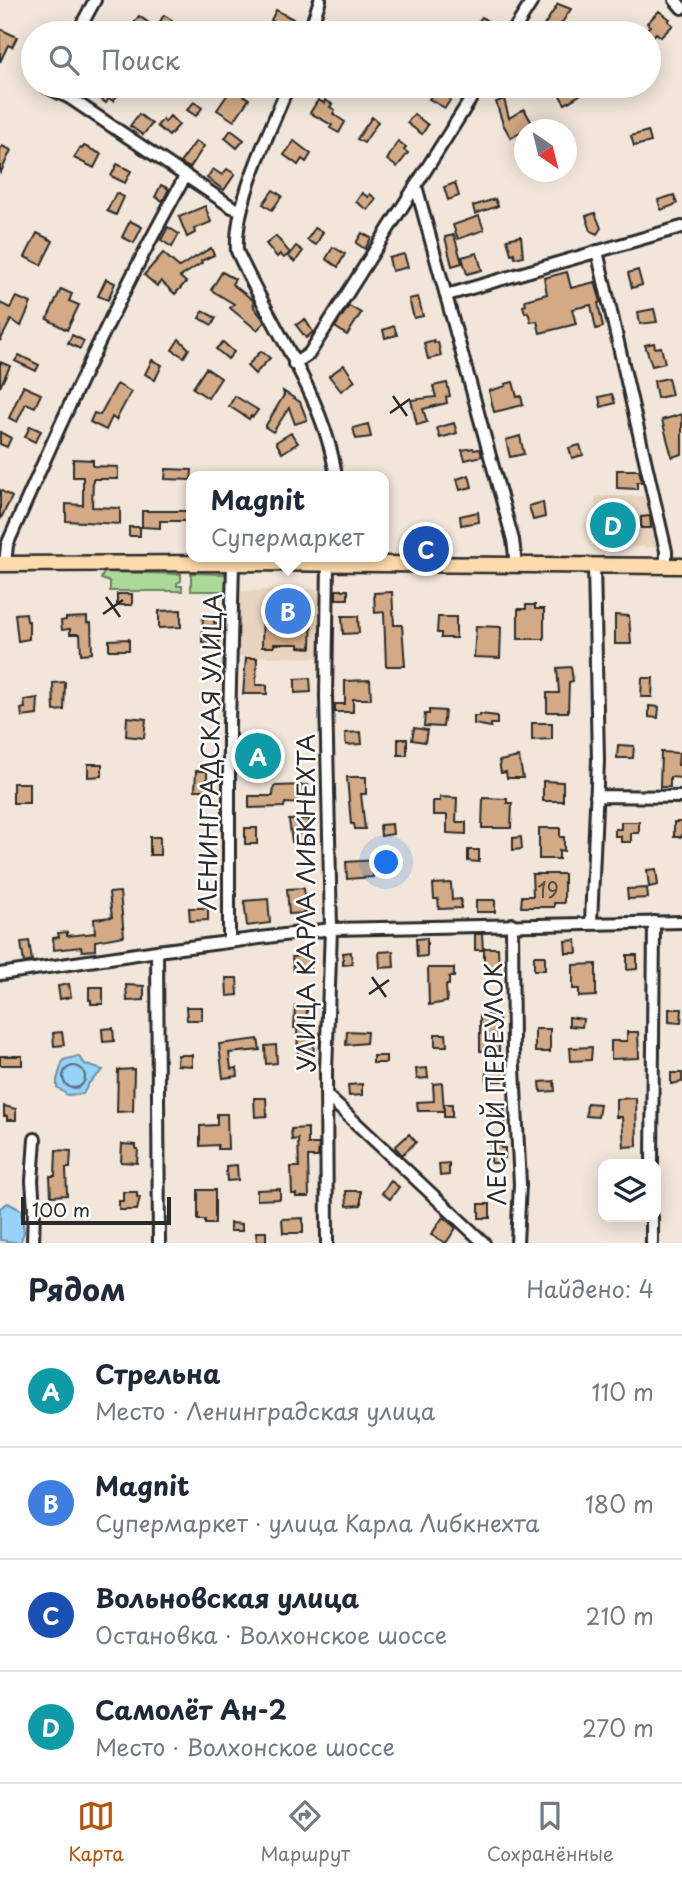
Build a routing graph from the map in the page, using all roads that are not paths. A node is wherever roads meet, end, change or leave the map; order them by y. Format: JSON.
{"nodes":[{"id":1,"x":96,"y":0,"type":"edge"},
{"id":2,"x":320,"y":0,"type":"edge"},
{"id":3,"x":533,"y":0,"type":"edge"},
{"id":4,"x":675,"y":0,"type":"edge"},
{"id":5,"x":682,"y":8,"type":"edge"},
{"id":6,"x":84,"y":21,"type":"edge"},
{"id":7,"x":313,"y":21,"type":"edge"},
{"id":8,"x":520,"y":21,"type":"edge"},
{"id":9,"x":70,"y":98,"type":"edge"},
{"id":10,"x":283,"y":98,"type":"edge"},
{"id":11,"x":471,"y":98,"type":"edge"},
{"id":12,"x":186,"y":175,"type":"junction"},
{"id":13,"x":416,"y":186,"type":"junction"},
{"id":14,"x":240,"y":210,"type":"junction"},
{"id":15,"x":682,"y":227,"type":"edge"},
{"id":16,"x":597,"y":251,"type":"junction"},
{"id":17,"x":447,"y":295,"type":"junction"},
{"id":18,"x":294,"y":363,"type":"junction"},
{"id":19,"x":334,"y":471,"type":"edge"},
{"id":20,"x":389,"y":561,"type":"edge"},
{"id":21,"x":334,"y":562,"type":"edge"},
{"id":22,"x":233,"y":563,"type":"junction"},
{"id":23,"x":328,"y":563,"type":"junction"},
{"id":24,"x":3,"y":564,"type":"edge"},
{"id":25,"x":516,"y":564,"type":"junction"},
{"id":26,"x":594,"y":565,"type":"junction"},
{"id":27,"x":666,"y":565,"type":"junction"},
{"id":28,"x":682,"y":566,"type":"edge"},
{"id":29,"x":596,"y":796,"type":"junction"},
{"id":30,"x":682,"y":797,"type":"edge"},
{"id":31,"x":591,"y":922,"type":"junction"},
{"id":32,"x":654,"y":922,"type":"junction"},
{"id":33,"x":682,"y":922,"type":"edge"},
{"id":34,"x":512,"y":924,"type":"junction"},
{"id":35,"x":331,"y":929,"type":"junction"},
{"id":36,"x":229,"y":942,"type":"junction"},
{"id":37,"x":157,"y":951,"type":"junction"},
{"id":38,"x":0,"y":974,"type":"edge"},
{"id":39,"x":326,"y":1096,"type":"junction"},
{"id":40,"x":35,"y":1139,"type":"dead end"},
{"id":41,"x":652,"y":1159,"type":"edge"},
{"id":42,"x":652,"y":1222,"type":"edge"},
{"id":43,"x":474,"y":1238,"type":"edge"},
{"id":44,"x":33,"y":1243,"type":"edge"},
{"id":45,"x":159,"y":1243,"type":"edge"},
{"id":46,"x":327,"y":1243,"type":"edge"},
{"id":47,"x":484,"y":1243,"type":"edge"},
{"id":48,"x":517,"y":1243,"type":"edge"},
{"id":49,"x":652,"y":1243,"type":"edge"}],
"edges":[{"from":1,"to":6,"type":"street"},
{"from":2,"to":7,"type":"street"},
{"from":3,"to":8,"type":"street"},
{"from":4,"to":5,"type":"street"},
{"from":9,"to":12,"type":"street"},
{"from":10,"to":14,"type":"street"},
{"from":11,"to":13,"type":"street"},
{"from":12,"to":14,"type":"street"},
{"from":12,"to":24,"type":"street"},
{"from":13,"to":17,"type":"street"},
{"from":13,"to":18,"type":"street"},
{"from":14,"to":18,"type":"street"},
{"from":15,"to":16,"type":"street"},
{"from":16,"to":17,"type":"street"},
{"from":16,"to":27,"type":"street"},
{"from":17,"to":25,"type":"street"},
{"from":18,"to":19,"type":"street"},
{"from":20,"to":25,"type":"main road"},
{"from":21,"to":23,"type":"main road"},
{"from":22,"to":23,"type":"main road"},
{"from":22,"to":24,"type":"main road"},
{"from":22,"to":36,"type":"street","name":"ЛЕНИНГРАДСКАЯ УЛИЦА"},
{"from":23,"to":35,"type":"street","name":"УЛИЦА КАРЛА ЛИБКНЕХТА"},
{"from":25,"to":26,"type":"main road"},
{"from":26,"to":27,"type":"main road"},
{"from":26,"to":29,"type":"street"},
{"from":27,"to":28,"type":"main road"},
{"from":29,"to":30,"type":"street"},
{"from":29,"to":31,"type":"street"},
{"from":31,"to":32,"type":"street"},
{"from":31,"to":34,"type":"street"},
{"from":32,"to":33,"type":"street"},
{"from":32,"to":41,"type":"street"},
{"from":34,"to":35,"type":"street"},
{"from":34,"to":48,"type":"street","name":"ЛЕСНОЙ ПЕРЕУЛОК"},
{"from":35,"to":36,"type":"street"},
{"from":35,"to":39,"type":"street","name":"УЛИЦА КАРЛА ЛИБКНЕХТА"},
{"from":36,"to":37,"type":"street"},
{"from":37,"to":38,"type":"street"},
{"from":37,"to":45,"type":"street"},
{"from":39,"to":43,"type":"street"},
{"from":39,"to":46,"type":"street","name":"УЛИЦА КАРЛА ЛИБКНЕХТА"},
{"from":40,"to":44,"type":"street"},
{"from":42,"to":49,"type":"street"},
{"from":43,"to":47,"type":"street"}]}
